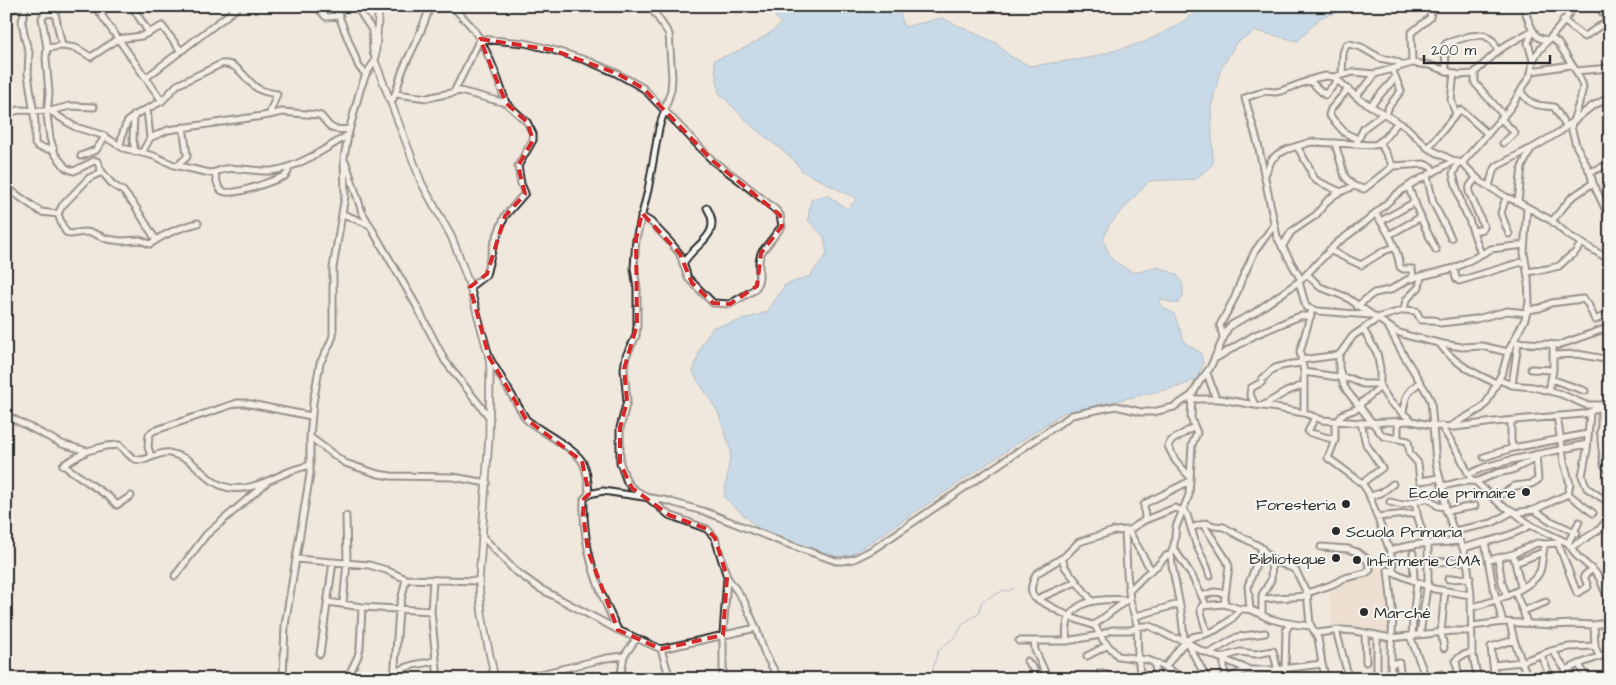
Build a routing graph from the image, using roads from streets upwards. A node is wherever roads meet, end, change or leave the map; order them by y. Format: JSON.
{"nodes":[{"id":1,"x":19,"y":6,"type":"edge"},
{"id":2,"x":26,"y":6,"type":"edge"},
{"id":3,"x":95,"y":6,"type":"edge"},
{"id":4,"x":135,"y":6,"type":"edge"},
{"id":5,"x":316,"y":6,"type":"edge"},
{"id":6,"x":335,"y":6,"type":"edge"},
{"id":7,"x":356,"y":6,"type":"edge"},
{"id":8,"x":379,"y":6,"type":"edge"},
{"id":9,"x":430,"y":6,"type":"edge"},
{"id":10,"x":453,"y":6,"type":"edge"},
{"id":11,"x":650,"y":6,"type":"edge"},
{"id":12,"x":1432,"y":6,"type":"edge"},
{"id":13,"x":1576,"y":6,"type":"edge"},
{"id":14,"x":1598,"y":6,"type":"edge"},
{"id":15,"x":236,"y":7,"type":"edge"},
{"id":16,"x":1524,"y":8,"type":"edge"},
{"id":17,"x":6,"y":14,"type":"edge"},
{"id":18,"x":340,"y":16,"type":"junction"},
{"id":19,"x":1563,"y":20,"type":"junction"},
{"id":20,"x":1609,"y":20,"type":"edge"},
{"id":21,"x":1532,"y":32,"type":"junction"},
{"id":22,"x":149,"y":33,"type":"junction"},
{"id":23,"x":118,"y":39,"type":"junction"},
{"id":24,"x":480,"y":39,"type":"junction"},
{"id":25,"x":1547,"y":40,"type":"junction"},
{"id":26,"x":62,"y":46,"type":"junction"},
{"id":27,"x":47,"y":48,"type":"junction"},
{"id":28,"x":181,"y":51,"type":"junction"},
{"id":29,"x":1498,"y":51,"type":"junction"},
{"id":30,"x":375,"y":59,"type":"junction"},
{"id":31,"x":1533,"y":60,"type":"junction"},
{"id":32,"x":1412,"y":63,"type":"junction"},
{"id":33,"x":1403,"y":65,"type":"junction"},
{"id":34,"x":1572,"y":65,"type":"junction"},
{"id":35,"x":1610,"y":68,"type":"edge"},
{"id":36,"x":1392,"y":70,"type":"junction"},
{"id":37,"x":1446,"y":71,"type":"junction"},
{"id":38,"x":1532,"y":71,"type":"junction"},
{"id":39,"x":1576,"y":71,"type":"junction"},
{"id":40,"x":366,"y":74,"type":"junction"},
{"id":41,"x":1375,"y":74,"type":"junction"},
{"id":42,"x":1454,"y":74,"type":"junction"},
{"id":43,"x":1475,"y":74,"type":"junction"},
{"id":44,"x":1342,"y":75,"type":"junction"},
{"id":45,"x":147,"y":77,"type":"junction"},
{"id":46,"x":1395,"y":78,"type":"junction"},
{"id":47,"x":1336,"y":79,"type":"junction"},
{"id":48,"x":1309,"y":80,"type":"junction"},
{"id":49,"x":1348,"y":89,"type":"junction"},
{"id":50,"x":454,"y":92,"type":"junction"},
{"id":51,"x":1520,"y":92,"type":"junction"},
{"id":52,"x":396,"y":94,"type":"junction"},
{"id":53,"x":1356,"y":96,"type":"junction"},
{"id":54,"x":1610,"y":97,"type":"edge"},
{"id":55,"x":162,"y":101,"type":"junction"},
{"id":56,"x":391,"y":103,"type":"junction"},
{"id":57,"x":506,"y":103,"type":"junction"},
{"id":58,"x":1370,"y":106,"type":"junction"},
{"id":59,"x":94,"y":107,"type":"dead end"},
{"id":60,"x":148,"y":109,"type":"junction"},
{"id":61,"x":664,"y":109,"type":"junction"},
{"id":62,"x":33,"y":110,"type":"junction"},
{"id":63,"x":48,"y":111,"type":"junction"},
{"id":64,"x":6,"y":114,"type":"edge"},
{"id":65,"x":1385,"y":114,"type":"junction"},
{"id":66,"x":1456,"y":114,"type":"junction"},
{"id":67,"x":268,"y":115,"type":"junction"},
{"id":68,"x":134,"y":116,"type":"junction"},
{"id":69,"x":1502,"y":117,"type":"junction"},
{"id":70,"x":1573,"y":120,"type":"junction"},
{"id":71,"x":1398,"y":122,"type":"junction"},
{"id":72,"x":1566,"y":126,"type":"junction"},
{"id":73,"x":183,"y":127,"type":"junction"},
{"id":74,"x":348,"y":132,"type":"junction"},
{"id":75,"x":1488,"y":134,"type":"junction"},
{"id":76,"x":105,"y":137,"type":"junction"},
{"id":77,"x":150,"y":138,"type":"junction"},
{"id":78,"x":1357,"y":141,"type":"junction"},
{"id":79,"x":1335,"y":143,"type":"junction"},
{"id":80,"x":1380,"y":143,"type":"junction"},
{"id":81,"x":1503,"y":143,"type":"dead end"},
{"id":82,"x":120,"y":146,"type":"junction"},
{"id":83,"x":1297,"y":146,"type":"junction"},
{"id":84,"x":1428,"y":148,"type":"junction"},
{"id":85,"x":1531,"y":148,"type":"junction"},
{"id":86,"x":53,"y":150,"type":"junction"},
{"id":87,"x":135,"y":152,"type":"junction"},
{"id":88,"x":142,"y":153,"type":"junction"},
{"id":89,"x":81,"y":156,"type":"dead end"},
{"id":90,"x":344,"y":158,"type":"junction"},
{"id":91,"x":1458,"y":162,"type":"junction"},
{"id":92,"x":1610,"y":164,"type":"edge"},
{"id":93,"x":177,"y":166,"type":"junction"},
{"id":94,"x":1393,"y":166,"type":"junction"},
{"id":95,"x":288,"y":167,"type":"junction"},
{"id":96,"x":102,"y":172,"type":"junction"},
{"id":97,"x":1434,"y":172,"type":"junction"},
{"id":98,"x":1590,"y":172,"type":"junction"},
{"id":99,"x":215,"y":173,"type":"junction"},
{"id":100,"x":1265,"y":175,"type":"junction"},
{"id":101,"x":1427,"y":176,"type":"junction"},
{"id":102,"x":1476,"y":178,"type":"junction"},
{"id":103,"x":1593,"y":183,"type":"junction"},
{"id":104,"x":1354,"y":186,"type":"junction"},
{"id":105,"x":1408,"y":186,"type":"junction"},
{"id":106,"x":1489,"y":186,"type":"junction"},
{"id":107,"x":6,"y":187,"type":"edge"},
{"id":108,"x":1341,"y":192,"type":"junction"},
{"id":109,"x":1506,"y":197,"type":"junction"},
{"id":110,"x":1415,"y":202,"type":"junction"},
{"id":111,"x":1518,"y":202,"type":"junction"},
{"id":112,"x":1527,"y":207,"type":"junction"},
{"id":113,"x":707,"y":208,"type":"dead end"},
{"id":114,"x":1375,"y":213,"type":"junction"},
{"id":115,"x":58,"y":214,"type":"junction"},
{"id":116,"x":343,"y":214,"type":"junction"},
{"id":117,"x":641,"y":216,"type":"junction"},
{"id":118,"x":1421,"y":218,"type":"junction"},
{"id":119,"x":1610,"y":219,"type":"edge"},
{"id":120,"x":1381,"y":221,"type":"junction"},
{"id":121,"x":1552,"y":221,"type":"junction"},
{"id":122,"x":198,"y":223,"type":"dead end"},
{"id":123,"x":370,"y":225,"type":"junction"},
{"id":124,"x":1274,"y":225,"type":"junction"},
{"id":125,"x":1474,"y":231,"type":"junction"},
{"id":126,"x":1509,"y":234,"type":"dead end"},
{"id":127,"x":1389,"y":235,"type":"junction"},
{"id":128,"x":1451,"y":238,"type":"dead end"},
{"id":129,"x":156,"y":240,"type":"junction"},
{"id":130,"x":1582,"y":244,"type":"junction"},
{"id":131,"x":1524,"y":245,"type":"junction"},
{"id":132,"x":1282,"y":247,"type":"junction"},
{"id":133,"x":1395,"y":247,"type":"junction"},
{"id":134,"x":1329,"y":250,"type":"junction"},
{"id":135,"x":1436,"y":250,"type":"dead end"},
{"id":136,"x":1481,"y":254,"type":"junction"},
{"id":137,"x":1610,"y":260,"type":"edge"},
{"id":138,"x":1525,"y":261,"type":"junction"},
{"id":139,"x":683,"y":264,"type":"junction"},
{"id":140,"x":1454,"y":268,"type":"junction"},
{"id":141,"x":1527,"y":272,"type":"junction"},
{"id":142,"x":1307,"y":274,"type":"junction"},
{"id":143,"x":1421,"y":277,"type":"junction"},
{"id":144,"x":1413,"y":279,"type":"junction"},
{"id":145,"x":1300,"y":281,"type":"junction"},
{"id":146,"x":470,"y":287,"type":"junction"},
{"id":147,"x":1357,"y":306,"type":"junction"},
{"id":148,"x":1404,"y":310,"type":"junction"},
{"id":149,"x":1528,"y":312,"type":"junction"},
{"id":150,"x":1312,"y":313,"type":"junction"},
{"id":151,"x":1610,"y":313,"type":"edge"},
{"id":152,"x":1371,"y":315,"type":"junction"},
{"id":153,"x":1378,"y":318,"type":"junction"},
{"id":154,"x":1388,"y":326,"type":"junction"},
{"id":155,"x":1610,"y":327,"type":"edge"},
{"id":156,"x":1363,"y":329,"type":"junction"},
{"id":157,"x":1223,"y":337,"type":"junction"},
{"id":158,"x":1515,"y":343,"type":"junction"},
{"id":159,"x":1440,"y":344,"type":"junction"},
{"id":160,"x":1553,"y":345,"type":"junction"},
{"id":161,"x":1508,"y":352,"type":"junction"},
{"id":162,"x":1339,"y":355,"type":"junction"},
{"id":163,"x":1554,"y":355,"type":"junction"},
{"id":164,"x":488,"y":357,"type":"junction"},
{"id":165,"x":1216,"y":358,"type":"junction"},
{"id":166,"x":1610,"y":360,"type":"edge"},
{"id":167,"x":1302,"y":361,"type":"junction"},
{"id":168,"x":1531,"y":369,"type":"dead end"},
{"id":169,"x":1553,"y":370,"type":"junction"},
{"id":170,"x":1304,"y":372,"type":"junction"},
{"id":171,"x":1207,"y":374,"type":"junction"},
{"id":172,"x":1342,"y":379,"type":"junction"},
{"id":173,"x":1551,"y":379,"type":"junction"},
{"id":174,"x":1420,"y":382,"type":"junction"},
{"id":175,"x":1497,"y":382,"type":"junction"},
{"id":176,"x":1304,"y":385,"type":"junction"},
{"id":177,"x":1512,"y":385,"type":"junction"},
{"id":178,"x":1379,"y":386,"type":"junction"},
{"id":179,"x":1549,"y":391,"type":"junction"},
{"id":180,"x":1585,"y":391,"type":"dead end"},
{"id":181,"x":1192,"y":397,"type":"junction"},
{"id":182,"x":1216,"y":399,"type":"junction"},
{"id":183,"x":1610,"y":404,"type":"edge"},
{"id":184,"x":1255,"y":405,"type":"junction"},
{"id":185,"x":1601,"y":405,"type":"junction"},
{"id":186,"x":1264,"y":406,"type":"junction"},
{"id":187,"x":1360,"y":406,"type":"junction"},
{"id":188,"x":1304,"y":413,"type":"junction"},
{"id":189,"x":1402,"y":413,"type":"junction"},
{"id":190,"x":1590,"y":413,"type":"junction"},
{"id":191,"x":6,"y":415,"type":"edge"},
{"id":192,"x":311,"y":416,"type":"junction"},
{"id":193,"x":1558,"y":416,"type":"junction"},
{"id":194,"x":1315,"y":417,"type":"junction"},
{"id":195,"x":490,"y":418,"type":"junction"},
{"id":196,"x":1336,"y":421,"type":"junction"},
{"id":197,"x":1398,"y":421,"type":"junction"},
{"id":198,"x":1412,"y":421,"type":"junction"},
{"id":199,"x":1511,"y":421,"type":"junction"},
{"id":200,"x":1361,"y":423,"type":"junction"},
{"id":201,"x":1374,"y":423,"type":"junction"},
{"id":202,"x":1434,"y":426,"type":"junction"},
{"id":203,"x":1441,"y":426,"type":"junction"},
{"id":204,"x":1450,"y":426,"type":"junction"},
{"id":205,"x":1194,"y":427,"type":"junction"},
{"id":206,"x":1610,"y":431,"type":"edge"},
{"id":207,"x":1600,"y":432,"type":"junction"},
{"id":208,"x":1587,"y":434,"type":"junction"},
{"id":209,"x":310,"y":437,"type":"junction"},
{"id":210,"x":1398,"y":439,"type":"junction"},
{"id":211,"x":1335,"y":440,"type":"junction"},
{"id":212,"x":1561,"y":440,"type":"junction"},
{"id":213,"x":1587,"y":444,"type":"junction"},
{"id":214,"x":1513,"y":448,"type":"junction"},
{"id":215,"x":1563,"y":449,"type":"junction"},
{"id":216,"x":87,"y":451,"type":"junction"},
{"id":217,"x":151,"y":456,"type":"junction"},
{"id":218,"x":1537,"y":456,"type":"junction"},
{"id":219,"x":1484,"y":457,"type":"dead end"},
{"id":220,"x":310,"y":465,"type":"junction"},
{"id":221,"x":1610,"y":471,"type":"edge"},
{"id":222,"x":1440,"y":478,"type":"junction"},
{"id":223,"x":1472,"y":478,"type":"junction"},
{"id":224,"x":1190,"y":479,"type":"junction"},
{"id":225,"x":267,"y":483,"type":"junction"},
{"id":226,"x":486,"y":483,"type":"junction"},
{"id":227,"x":1362,"y":483,"type":"junction"},
{"id":228,"x":1393,"y":484,"type":"dead end"},
{"id":229,"x":1442,"y":486,"type":"junction"},
{"id":230,"x":589,"y":494,"type":"junction"},
{"id":231,"x":1568,"y":494,"type":"junction"},
{"id":232,"x":131,"y":496,"type":"dead end"},
{"id":233,"x":1370,"y":496,"type":"junction"},
{"id":234,"x":647,"y":497,"type":"junction"},
{"id":235,"x":1494,"y":499,"type":"junction"},
{"id":236,"x":1610,"y":499,"type":"edge"},
{"id":237,"x":1390,"y":502,"type":"dead end"},
{"id":238,"x":1415,"y":502,"type":"junction"},
{"id":239,"x":1475,"y":506,"type":"dead end"},
{"id":240,"x":1446,"y":509,"type":"junction"},
{"id":241,"x":1534,"y":510,"type":"junction"},
{"id":242,"x":1184,"y":511,"type":"junction"},
{"id":243,"x":1514,"y":512,"type":"junction"},
{"id":244,"x":1593,"y":513,"type":"dead end"},
{"id":245,"x":1417,"y":514,"type":"junction"},
{"id":246,"x":346,"y":516,"type":"dead end"},
{"id":247,"x":1377,"y":516,"type":"junction"},
{"id":248,"x":1145,"y":520,"type":"junction"},
{"id":249,"x":1607,"y":521,"type":"edge"},
{"id":250,"x":1579,"y":522,"type":"dead end"},
{"id":251,"x":1203,"y":524,"type":"junction"},
{"id":252,"x":1530,"y":525,"type":"junction"},
{"id":253,"x":1191,"y":528,"type":"junction"},
{"id":254,"x":1127,"y":530,"type":"junction"},
{"id":255,"x":1454,"y":531,"type":"junction"},
{"id":256,"x":1576,"y":532,"type":"junction"},
{"id":257,"x":1610,"y":532,"type":"edge"},
{"id":258,"x":482,"y":536,"type":"junction"},
{"id":259,"x":1559,"y":541,"type":"junction"},
{"id":260,"x":1459,"y":542,"type":"junction"},
{"id":261,"x":1485,"y":542,"type":"junction"},
{"id":262,"x":1427,"y":543,"type":"junction"},
{"id":263,"x":1545,"y":544,"type":"junction"},
{"id":264,"x":1569,"y":545,"type":"junction"},
{"id":265,"x":1174,"y":547,"type":"junction"},
{"id":266,"x":1321,"y":547,"type":"dead end"},
{"id":267,"x":1262,"y":548,"type":"junction"},
{"id":268,"x":1463,"y":548,"type":"junction"},
{"id":269,"x":1390,"y":552,"type":"junction"},
{"id":270,"x":1543,"y":552,"type":"junction"},
{"id":271,"x":1413,"y":553,"type":"dead end"},
{"id":272,"x":1171,"y":554,"type":"junction"},
{"id":273,"x":1513,"y":554,"type":"junction"},
{"id":274,"x":296,"y":558,"type":"junction"},
{"id":275,"x":1062,"y":558,"type":"junction"},
{"id":276,"x":1498,"y":558,"type":"junction"},
{"id":277,"x":1272,"y":560,"type":"junction"},
{"id":278,"x":1489,"y":560,"type":"junction"},
{"id":279,"x":1467,"y":561,"type":"junction"},
{"id":280,"x":332,"y":562,"type":"junction"},
{"id":281,"x":1429,"y":562,"type":"junction"},
{"id":282,"x":1515,"y":563,"type":"junction"},
{"id":283,"x":347,"y":564,"type":"junction"},
{"id":284,"x":1592,"y":569,"type":"junction"},
{"id":285,"x":1151,"y":570,"type":"junction"},
{"id":286,"x":1393,"y":571,"type":"junction"},
{"id":287,"x":1610,"y":575,"type":"edge"},
{"id":288,"x":175,"y":576,"type":"dead end"},
{"id":289,"x":1210,"y":576,"type":"dead end"},
{"id":290,"x":728,"y":577,"type":"junction"},
{"id":291,"x":1470,"y":578,"type":"junction"},
{"id":292,"x":406,"y":579,"type":"junction"},
{"id":293,"x":1448,"y":579,"type":"dead end"},
{"id":294,"x":1600,"y":579,"type":"junction"},
{"id":295,"x":433,"y":580,"type":"junction"},
{"id":296,"x":479,"y":581,"type":"junction"},
{"id":297,"x":1415,"y":581,"type":"junction"},
{"id":298,"x":1076,"y":582,"type":"junction"},
{"id":299,"x":1427,"y":586,"type":"junction"},
{"id":300,"x":1521,"y":587,"type":"junction"},
{"id":301,"x":1129,"y":591,"type":"junction"},
{"id":302,"x":1445,"y":591,"type":"junction"},
{"id":303,"x":1515,"y":592,"type":"junction"},
{"id":304,"x":1225,"y":594,"type":"junction"},
{"id":305,"x":1308,"y":594,"type":"junction"},
{"id":306,"x":1471,"y":595,"type":"junction"},
{"id":307,"x":1202,"y":596,"type":"junction"},
{"id":308,"x":1508,"y":596,"type":"junction"},
{"id":309,"x":1037,"y":599,"type":"junction"},
{"id":310,"x":1262,"y":599,"type":"junction"},
{"id":311,"x":1496,"y":599,"type":"junction"},
{"id":312,"x":1129,"y":600,"type":"junction"},
{"id":313,"x":1092,"y":601,"type":"junction"},
{"id":314,"x":328,"y":602,"type":"junction"},
{"id":315,"x":1546,"y":602,"type":"dead end"},
{"id":316,"x":1610,"y":602,"type":"edge"},
{"id":317,"x":343,"y":603,"type":"junction"},
{"id":318,"x":1179,"y":604,"type":"junction"},
{"id":319,"x":1224,"y":604,"type":"junction"},
{"id":320,"x":1206,"y":605,"type":"junction"},
{"id":321,"x":362,"y":607,"type":"junction"},
{"id":322,"x":1472,"y":607,"type":"junction"},
{"id":323,"x":1240,"y":609,"type":"junction"},
{"id":324,"x":1250,"y":609,"type":"junction"},
{"id":325,"x":400,"y":610,"type":"junction"},
{"id":326,"x":1523,"y":611,"type":"junction"},
{"id":327,"x":431,"y":612,"type":"junction"},
{"id":328,"x":1262,"y":615,"type":"junction"},
{"id":329,"x":1068,"y":616,"type":"junction"},
{"id":330,"x":1136,"y":616,"type":"junction"},
{"id":331,"x":1506,"y":622,"type":"junction"},
{"id":332,"x":1610,"y":622,"type":"edge"},
{"id":333,"x":1290,"y":623,"type":"junction"},
{"id":334,"x":1526,"y":623,"type":"junction"},
{"id":335,"x":1094,"y":625,"type":"junction"},
{"id":336,"x":1594,"y":625,"type":"junction"},
{"id":337,"x":1311,"y":626,"type":"junction"},
{"id":338,"x":1137,"y":627,"type":"junction"},
{"id":339,"x":756,"y":628,"type":"junction"},
{"id":340,"x":1471,"y":629,"type":"junction"},
{"id":341,"x":618,"y":630,"type":"junction"},
{"id":342,"x":1336,"y":630,"type":"junction"},
{"id":343,"x":1441,"y":632,"type":"junction"},
{"id":344,"x":1265,"y":633,"type":"dead end"},
{"id":345,"x":1317,"y":633,"type":"junction"},
{"id":346,"x":1365,"y":633,"type":"junction"},
{"id":347,"x":1100,"y":634,"type":"junction"},
{"id":348,"x":1207,"y":634,"type":"junction"},
{"id":349,"x":1420,"y":634,"type":"junction"},
{"id":350,"x":723,"y":635,"type":"junction"},
{"id":351,"x":1411,"y":635,"type":"junction"},
{"id":352,"x":1377,"y":636,"type":"junction"},
{"id":353,"x":1391,"y":638,"type":"junction"},
{"id":354,"x":636,"y":639,"type":"junction"},
{"id":355,"x":1514,"y":640,"type":"junction"},
{"id":356,"x":1019,"y":641,"type":"dead end"},
{"id":357,"x":1034,"y":641,"type":"junction"},
{"id":358,"x":1067,"y":641,"type":"junction"},
{"id":359,"x":1186,"y":641,"type":"junction"},
{"id":360,"x":1108,"y":645,"type":"junction"},
{"id":361,"x":1595,"y":646,"type":"junction"},
{"id":362,"x":1444,"y":648,"type":"dead end"},
{"id":363,"x":661,"y":649,"type":"junction"},
{"id":364,"x":1553,"y":651,"type":"junction"},
{"id":365,"x":1472,"y":652,"type":"junction"},
{"id":366,"x":1610,"y":652,"type":"edge"},
{"id":367,"x":320,"y":654,"type":"dead end"},
{"id":368,"x":1210,"y":654,"type":"junction"},
{"id":369,"x":1541,"y":655,"type":"junction"},
{"id":370,"x":624,"y":656,"type":"junction"},
{"id":371,"x":1087,"y":656,"type":"dead end"},
{"id":372,"x":1599,"y":656,"type":"junction"},
{"id":373,"x":1138,"y":658,"type":"junction"},
{"id":374,"x":1222,"y":659,"type":"junction"},
{"id":375,"x":436,"y":661,"type":"junction"},
{"id":376,"x":1027,"y":662,"type":"dead end"},
{"id":377,"x":1154,"y":662,"type":"junction"},
{"id":378,"x":1366,"y":662,"type":"dead end"},
{"id":379,"x":1521,"y":662,"type":"junction"},
{"id":380,"x":1391,"y":663,"type":"junction"},
{"id":381,"x":1322,"y":664,"type":"junction"},
{"id":382,"x":1579,"y":664,"type":"junction"},
{"id":383,"x":1493,"y":665,"type":"junction"},
{"id":384,"x":1168,"y":668,"type":"junction"},
{"id":385,"x":1247,"y":669,"type":"junction"},
{"id":386,"x":1277,"y":670,"type":"junction"},
{"id":387,"x":1566,"y":670,"type":"junction"},
{"id":388,"x":394,"y":672,"type":"junction"},
{"id":389,"x":1100,"y":673,"type":"dead end"},
{"id":390,"x":1283,"y":674,"type":"edge"},
{"id":391,"x":1610,"y":675,"type":"edge"},
{"id":392,"x":1238,"y":676,"type":"edge"},
{"id":393,"x":283,"y":677,"type":"edge"},
{"id":394,"x":531,"y":678,"type":"edge"},
{"id":395,"x":1204,"y":678,"type":"edge"},
{"id":396,"x":1426,"y":678,"type":"edge"},
{"id":397,"x":301,"y":679,"type":"edge"},
{"id":398,"x":347,"y":679,"type":"edge"},
{"id":399,"x":394,"y":679,"type":"edge"},
{"id":400,"x":438,"y":679,"type":"edge"},
{"id":401,"x":495,"y":679,"type":"edge"},
{"id":402,"x":520,"y":679,"type":"edge"},
{"id":403,"x":620,"y":679,"type":"edge"},
{"id":404,"x":670,"y":679,"type":"edge"},
{"id":405,"x":723,"y":679,"type":"edge"},
{"id":406,"x":779,"y":679,"type":"edge"},
{"id":407,"x":1041,"y":679,"type":"edge"},
{"id":408,"x":1048,"y":679,"type":"edge"},
{"id":409,"x":1120,"y":679,"type":"edge"},
{"id":410,"x":1141,"y":679,"type":"edge"},
{"id":411,"x":1158,"y":679,"type":"edge"},
{"id":412,"x":1184,"y":679,"type":"edge"},
{"id":413,"x":1227,"y":679,"type":"edge"},
{"id":414,"x":1291,"y":679,"type":"edge"},
{"id":415,"x":1326,"y":679,"type":"edge"},
{"id":416,"x":1349,"y":679,"type":"edge"},
{"id":417,"x":1377,"y":679,"type":"edge"},
{"id":418,"x":1391,"y":679,"type":"edge"},
{"id":419,"x":1401,"y":679,"type":"edge"},
{"id":420,"x":1444,"y":679,"type":"edge"},
{"id":421,"x":1459,"y":679,"type":"edge"},
{"id":422,"x":1478,"y":679,"type":"edge"},
{"id":423,"x":1495,"y":679,"type":"edge"},
{"id":424,"x":1528,"y":679,"type":"edge"},
{"id":425,"x":1551,"y":679,"type":"edge"},
{"id":426,"x":1572,"y":679,"type":"edge"},
{"id":427,"x":1586,"y":679,"type":"edge"},
{"id":428,"x":1600,"y":679,"type":"edge"}],
"edges":[{"from":1,"to":17,"type":"street"},
{"from":2,"to":62,"type":"street"},
{"from":3,"to":23,"type":"street"},
{"from":4,"to":22,"type":"street"},
{"from":5,"to":18,"type":"street"},
{"from":6,"to":18,"type":"street"},
{"from":7,"to":30,"type":"street"},
{"from":8,"to":30,"type":"street"},
{"from":9,"to":52,"type":"street"},
{"from":10,"to":24,"type":"street"},
{"from":11,"to":61,"type":"street"},
{"from":12,"to":32,"type":"street"},
{"from":13,"to":19,"type":"street"},
{"from":14,"to":20,"type":"street"},
{"from":15,"to":28,"type":"street"},
{"from":16,"to":21,"type":"street"},
{"from":18,"to":40,"type":"street"},
{"from":19,"to":20,"type":"street"},
{"from":19,"to":25,"type":"street"},
{"from":21,"to":25,"type":"street"},
{"from":21,"to":29,"type":"street"},
{"from":21,"to":31,"type":"street"},
{"from":22,"to":23,"type":"street"},
{"from":22,"to":28,"type":"street"},
{"from":23,"to":26,"type":"street"},
{"from":23,"to":45,"type":"street"},
{"from":24,"to":50,"type":"street"},
{"from":24,"to":57,"type":"street"},
{"from":24,"to":61,"type":"street"},
{"from":25,"to":31,"type":"street"},
{"from":25,"to":34,"type":"street"},
{"from":26,"to":27,"type":"street"},
{"from":26,"to":27,"type":"street"},
{"from":27,"to":63,"type":"street"},
{"from":28,"to":45,"type":"street"},
{"from":29,"to":37,"type":"street"},
{"from":29,"to":43,"type":"street"},
{"from":30,"to":40,"type":"street"},
{"from":30,"to":56,"type":"street"},
{"from":31,"to":38,"type":"street"},
{"from":32,"to":33,"type":"street"},
{"from":32,"to":37,"type":"street"},
{"from":33,"to":36,"type":"street"},
{"from":33,"to":44,"type":"street"},
{"from":34,"to":38,"type":"street"},
{"from":34,"to":39,"type":"street"},
{"from":35,"to":39,"type":"street"},
{"from":36,"to":41,"type":"street"},
{"from":36,"to":46,"type":"street"},
{"from":37,"to":42,"type":"street"},
{"from":38,"to":51,"type":"street"},
{"from":39,"to":70,"type":"street"},
{"from":40,"to":74,"type":"street"},
{"from":41,"to":44,"type":"street"},
{"from":41,"to":53,"type":"street"},
{"from":42,"to":43,"type":"street"},
{"from":42,"to":66,"type":"street"},
{"from":43,"to":69,"type":"street"},
{"from":44,"to":47,"type":"street"},
{"from":45,"to":55,"type":"street"},
{"from":46,"to":58,"type":"street"},
{"from":46,"to":65,"type":"street"},
{"from":47,"to":48,"type":"street"},
{"from":47,"to":48,"type":"street"},
{"from":47,"to":49,"type":"street"},
{"from":48,"to":100,"type":"street"},
{"from":49,"to":53,"type":"street"},
{"from":49,"to":78,"type":"street"},
{"from":50,"to":52,"type":"street"},
{"from":50,"to":57,"type":"street"},
{"from":51,"to":69,"type":"street"},
{"from":51,"to":72,"type":"street"},
{"from":52,"to":56,"type":"street"},
{"from":53,"to":58,"type":"street"},
{"from":54,"to":70,"type":"street"},
{"from":55,"to":60,"type":"street"},
{"from":55,"to":67,"type":"street"},
{"from":56,"to":146,"type":"street"},
{"from":57,"to":146,"type":"street"},
{"from":58,"to":65,"type":"street"},
{"from":59,"to":63,"type":"street"},
{"from":60,"to":68,"type":"street"},
{"from":60,"to":77,"type":"street"},
{"from":61,"to":117,"type":"street"},
{"from":61,"to":139,"type":"street"},
{"from":62,"to":63,"type":"street"},
{"from":62,"to":64,"type":"street"},
{"from":62,"to":86,"type":"street"},
{"from":63,"to":76,"type":"street"},
{"from":63,"to":86,"type":"street"},
{"from":65,"to":71,"type":"street"},
{"from":65,"to":78,"type":"street"},
{"from":66,"to":75,"type":"street"},
{"from":66,"to":84,"type":"street"},
{"from":67,"to":73,"type":"street"},
{"from":67,"to":74,"type":"street"},
{"from":68,"to":82,"type":"street"},
{"from":68,"to":87,"type":"street"},
{"from":69,"to":75,"type":"street"},
{"from":69,"to":81,"type":"street"},
{"from":70,"to":72,"type":"street"},
{"from":70,"to":98,"type":"street"},
{"from":71,"to":80,"type":"street"},
{"from":71,"to":84,"type":"street"},
{"from":72,"to":85,"type":"street"},
{"from":73,"to":77,"type":"street"},
{"from":73,"to":93,"type":"street"},
{"from":74,"to":90,"type":"street"},
{"from":74,"to":95,"type":"street"},
{"from":75,"to":91,"type":"street"},
{"from":76,"to":82,"type":"street"},
{"from":76,"to":89,"type":"street"},
{"from":77,"to":88,"type":"street"},
{"from":78,"to":79,"type":"street"},
{"from":78,"to":80,"type":"street"},
{"from":79,"to":83,"type":"street"},
{"from":79,"to":104,"type":"street"},
{"from":80,"to":94,"type":"street"},
{"from":82,"to":87,"type":"street"},
{"from":83,"to":100,"type":"street"},
{"from":83,"to":108,"type":"street"},
{"from":84,"to":91,"type":"street"},
{"from":85,"to":106,"type":"street"},
{"from":85,"to":111,"type":"street"},
{"from":86,"to":96,"type":"street"},
{"from":87,"to":88,"type":"street"},
{"from":88,"to":93,"type":"street"},
{"from":90,"to":116,"type":"street"},
{"from":90,"to":123,"type":"street"},
{"from":91,"to":97,"type":"street"},
{"from":91,"to":102,"type":"street"},
{"from":91,"to":125,"type":"street"},
{"from":92,"to":98,"type":"street"},
{"from":93,"to":99,"type":"street"},
{"from":94,"to":97,"type":"street"},
{"from":94,"to":104,"type":"street"},
{"from":95,"to":99,"type":"street"},
{"from":95,"to":99,"type":"street"},
{"from":96,"to":115,"type":"street"},
{"from":96,"to":129,"type":"street"},
{"from":97,"to":101,"type":"street"},
{"from":98,"to":103,"type":"street"},
{"from":100,"to":124,"type":"street"},
{"from":101,"to":105,"type":"street"},
{"from":101,"to":128,"type":"street"},
{"from":102,"to":106,"type":"street"},
{"from":102,"to":125,"type":"street"},
{"from":103,"to":119,"type":"street"},
{"from":103,"to":121,"type":"street"},
{"from":104,"to":108,"type":"street"},
{"from":105,"to":110,"type":"street"},
{"from":105,"to":114,"type":"street"},
{"from":106,"to":109,"type":"street"},
{"from":107,"to":115,"type":"street"},
{"from":108,"to":132,"type":"street"},
{"from":109,"to":111,"type":"street"},
{"from":109,"to":126,"type":"street"},
{"from":110,"to":118,"type":"street"},
{"from":110,"to":120,"type":"street"},
{"from":111,"to":112,"type":"street"},
{"from":112,"to":121,"type":"street"},
{"from":112,"to":131,"type":"street"},
{"from":113,"to":139,"type":"street"},
{"from":114,"to":120,"type":"street"},
{"from":114,"to":134,"type":"street"},
{"from":115,"to":129,"type":"street"},
{"from":116,"to":123,"type":"street"},
{"from":116,"to":192,"type":"street"},
{"from":117,"to":139,"type":"street"},
{"from":117,"to":234,"type":"street"},
{"from":118,"to":127,"type":"street"},
{"from":118,"to":135,"type":"street"},
{"from":120,"to":127,"type":"street"},
{"from":121,"to":130,"type":"street"},
{"from":122,"to":129,"type":"street"},
{"from":123,"to":195,"type":"street"},
{"from":124,"to":132,"type":"street"},
{"from":124,"to":157,"type":"street"},
{"from":125,"to":136,"type":"street"},
{"from":127,"to":133,"type":"street"},
{"from":130,"to":137,"type":"street"},
{"from":130,"to":141,"type":"street"},
{"from":131,"to":136,"type":"street"},
{"from":131,"to":138,"type":"street"},
{"from":132,"to":145,"type":"street"},
{"from":133,"to":134,"type":"street"},
{"from":133,"to":144,"type":"street"},
{"from":134,"to":142,"type":"street"},
{"from":136,"to":140,"type":"street"},
{"from":138,"to":140,"type":"street"},
{"from":138,"to":141,"type":"street"},
{"from":140,"to":143,"type":"street"},
{"from":141,"to":149,"type":"street"},
{"from":142,"to":145,"type":"street"},
{"from":142,"to":147,"type":"street"},
{"from":143,"to":144,"type":"street"},
{"from":143,"to":148,"type":"street"},
{"from":144,"to":147,"type":"street"},
{"from":145,"to":150,"type":"street"},
{"from":145,"to":157,"type":"street"},
{"from":146,"to":164,"type":"street"},
{"from":147,"to":152,"type":"street"},
{"from":148,"to":149,"type":"street"},
{"from":148,"to":153,"type":"street"},
{"from":149,"to":151,"type":"street"},
{"from":149,"to":158,"type":"street"},
{"from":150,"to":152,"type":"street"},
{"from":150,"to":165,"type":"street"},
{"from":150,"to":167,"type":"street"},
{"from":152,"to":153,"type":"street"},
{"from":153,"to":154,"type":"street"},
{"from":153,"to":156,"type":"street"},
{"from":154,"to":159,"type":"street"},
{"from":154,"to":174,"type":"street"},
{"from":155,"to":160,"type":"street"},
{"from":156,"to":162,"type":"street"},
{"from":156,"to":178,"type":"street"},
{"from":157,"to":165,"type":"street"},
{"from":158,"to":160,"type":"street"},
{"from":158,"to":161,"type":"street"},
{"from":158,"to":177,"type":"street"},
{"from":159,"to":161,"type":"street"},
{"from":159,"to":175,"type":"street"},
{"from":160,"to":163,"type":"street"},
{"from":161,"to":175,"type":"street"},
{"from":162,"to":167,"type":"street"},
{"from":162,"to":172,"type":"street"},
{"from":163,"to":166,"type":"street"},
{"from":163,"to":169,"type":"street"},
{"from":164,"to":195,"type":"street"},
{"from":164,"to":230,"type":"street"},
{"from":165,"to":171,"type":"street"},
{"from":167,"to":170,"type":"street"},
{"from":167,"to":184,"type":"street"},
{"from":168,"to":169,"type":"street"},
{"from":169,"to":173,"type":"street"},
{"from":170,"to":172,"type":"street"},
{"from":170,"to":176,"type":"street"},
{"from":171,"to":181,"type":"street"},
{"from":171,"to":182,"type":"street"},
{"from":172,"to":178,"type":"street"},
{"from":172,"to":187,"type":"street"},
{"from":173,"to":179,"type":"street"},
{"from":173,"to":180,"type":"street"},
{"from":174,"to":189,"type":"street"},
{"from":174,"to":202,"type":"street"},
{"from":175,"to":177,"type":"street"},
{"from":175,"to":204,"type":"street"},
{"from":176,"to":186,"type":"street"},
{"from":176,"to":188,"type":"street"},
{"from":177,"to":179,"type":"street"},
{"from":178,"to":187,"type":"street"},
{"from":178,"to":189,"type":"street"},
{"from":179,"to":185,"type":"street"},
{"from":181,"to":182,"type":"street"},
{"from":181,"to":205,"type":"street"},
{"from":181,"to":234,"type":"street"},
{"from":182,"to":184,"type":"street"},
{"from":183,"to":185,"type":"street"},
{"from":184,"to":186,"type":"street"},
{"from":185,"to":190,"type":"street"},
{"from":185,"to":207,"type":"street"},
{"from":186,"to":188,"type":"street"},
{"from":187,"to":196,"type":"street"},
{"from":187,"to":201,"type":"street"},
{"from":188,"to":194,"type":"street"},
{"from":189,"to":198,"type":"street"},
{"from":190,"to":193,"type":"street"},
{"from":190,"to":208,"type":"street"},
{"from":191,"to":216,"type":"street"},
{"from":192,"to":209,"type":"street"},
{"from":192,"to":217,"type":"street"},
{"from":193,"to":199,"type":"street"},
{"from":193,"to":212,"type":"street"},
{"from":194,"to":196,"type":"street"},
{"from":194,"to":211,"type":"street"},
{"from":195,"to":226,"type":"street"},
{"from":196,"to":200,"type":"street"},
{"from":196,"to":211,"type":"street"},
{"from":197,"to":198,"type":"street"},
{"from":197,"to":201,"type":"street"},
{"from":197,"to":210,"type":"street"},
{"from":198,"to":202,"type":"street"},
{"from":199,"to":204,"type":"street"},
{"from":199,"to":214,"type":"street"},
{"from":200,"to":201,"type":"street"},
{"from":200,"to":227,"type":"street"},
{"from":201,"to":210,"type":"street"},
{"from":202,"to":203,"type":"street"},
{"from":202,"to":222,"type":"street"},
{"from":203,"to":204,"type":"street"},
{"from":203,"to":223,"type":"street"},
{"from":205,"to":224,"type":"street"},
{"from":205,"to":224,"type":"street"},
{"from":206,"to":207,"type":"street"},
{"from":207,"to":221,"type":"street"},
{"from":208,"to":212,"type":"street"},
{"from":208,"to":213,"type":"street"},
{"from":209,"to":220,"type":"street"},
{"from":209,"to":226,"type":"street"},
{"from":210,"to":222,"type":"street"},
{"from":211,"to":227,"type":"street"},
{"from":212,"to":214,"type":"street"},
{"from":212,"to":215,"type":"street"},
{"from":213,"to":215,"type":"street"},
{"from":213,"to":236,"type":"street"},
{"from":214,"to":219,"type":"street"},
{"from":215,"to":218,"type":"street"},
{"from":215,"to":231,"type":"street"},
{"from":216,"to":217,"type":"street"},
{"from":216,"to":232,"type":"street"},
{"from":217,"to":225,"type":"street"},
{"from":218,"to":223,"type":"street"},
{"from":218,"to":223,"type":"street"},
{"from":218,"to":235,"type":"street"},
{"from":220,"to":225,"type":"street"},
{"from":220,"to":274,"type":"street"},
{"from":222,"to":229,"type":"street"},
{"from":223,"to":229,"type":"street"},
{"from":223,"to":235,"type":"street"},
{"from":224,"to":242,"type":"street"},
{"from":224,"to":248,"type":"street"},
{"from":225,"to":288,"type":"street"},
{"from":226,"to":258,"type":"street"},
{"from":227,"to":233,"type":"street"},
{"from":228,"to":233,"type":"street"},
{"from":229,"to":240,"type":"street"},
{"from":230,"to":234,"type":"street"},
{"from":230,"to":341,"type":"street"},
{"from":231,"to":241,"type":"street"},
{"from":231,"to":244,"type":"street"},
{"from":233,"to":247,"type":"street"},
{"from":234,"to":290,"type":"street"},
{"from":235,"to":243,"type":"street"},
{"from":237,"to":238,"type":"street"},
{"from":238,"to":240,"type":"street"},
{"from":238,"to":245,"type":"street"},
{"from":239,"to":240,"type":"street"},
{"from":240,"to":255,"type":"street"},
{"from":241,"to":243,"type":"street"},
{"from":241,"to":256,"type":"street"},
{"from":242,"to":248,"type":"street"},
{"from":242,"to":253,"type":"street"},
{"from":242,"to":265,"type":"street"},
{"from":243,"to":252,"type":"street"},
{"from":243,"to":255,"type":"street"},
{"from":245,"to":247,"type":"street"},
{"from":245,"to":262,"type":"street"},
{"from":246,"to":283,"type":"street"},
{"from":247,"to":269,"type":"street"},
{"from":248,"to":254,"type":"street"},
{"from":249,"to":257,"type":"street"},
{"from":249,"to":264,"type":"street"},
{"from":250,"to":256,"type":"street"},
{"from":251,"to":253,"type":"street"},
{"from":251,"to":267,"type":"street"},
{"from":251,"to":304,"type":"street"},
{"from":252,"to":259,"type":"street"},
{"from":252,"to":261,"type":"street"},
{"from":253,"to":289,"type":"street"},
{"from":254,"to":275,"type":"street"},
{"from":254,"to":285,"type":"street"},
{"from":254,"to":301,"type":"street"},
{"from":255,"to":260,"type":"street"},
{"from":256,"to":264,"type":"street"},
{"from":258,"to":296,"type":"street"},
{"from":258,"to":341,"type":"street"},
{"from":259,"to":263,"type":"street"},
{"from":259,"to":264,"type":"street"},
{"from":259,"to":284,"type":"street"},
{"from":260,"to":262,"type":"street"},
{"from":260,"to":268,"type":"street"},
{"from":261,"to":268,"type":"street"},
{"from":261,"to":278,"type":"street"},
{"from":262,"to":269,"type":"street"},
{"from":262,"to":281,"type":"street"},
{"from":263,"to":270,"type":"street"},
{"from":263,"to":273,"type":"street"},
{"from":264,"to":284,"type":"street"},
{"from":265,"to":272,"type":"street"},
{"from":265,"to":307,"type":"street"},
{"from":266,"to":305,"type":"street"},
{"from":267,"to":277,"type":"street"},
{"from":267,"to":324,"type":"street"},
{"from":268,"to":279,"type":"street"},
{"from":269,"to":286,"type":"street"},
{"from":270,"to":282,"type":"street"},
{"from":270,"to":300,"type":"street"},
{"from":271,"to":297,"type":"street"},
{"from":272,"to":285,"type":"street"},
{"from":272,"to":318,"type":"street"},
{"from":273,"to":276,"type":"street"},
{"from":273,"to":282,"type":"street"},
{"from":274,"to":280,"type":"street"},
{"from":274,"to":393,"type":"street"},
{"from":275,"to":298,"type":"street"},
{"from":275,"to":309,"type":"street"},
{"from":276,"to":278,"type":"street"},
{"from":276,"to":308,"type":"street"},
{"from":277,"to":305,"type":"street"},
{"from":277,"to":310,"type":"street"},
{"from":278,"to":311,"type":"street"},
{"from":279,"to":281,"type":"street"},
{"from":279,"to":291,"type":"street"},
{"from":280,"to":283,"type":"street"},
{"from":280,"to":314,"type":"street"},
{"from":281,"to":299,"type":"street"},
{"from":282,"to":300,"type":"street"},
{"from":283,"to":292,"type":"street"},
{"from":283,"to":317,"type":"street"},
{"from":284,"to":294,"type":"street"},
{"from":285,"to":301,"type":"street"},
{"from":286,"to":297,"type":"street"},
{"from":286,"to":353,"type":"street"},
{"from":287,"to":294,"type":"street"},
{"from":290,"to":339,"type":"street"},
{"from":290,"to":350,"type":"street"},
{"from":291,"to":293,"type":"street"},
{"from":291,"to":306,"type":"street"},
{"from":292,"to":295,"type":"street"},
{"from":292,"to":325,"type":"street"},
{"from":294,"to":316,"type":"street"},
{"from":295,"to":296,"type":"street"},
{"from":295,"to":327,"type":"street"},
{"from":296,"to":401,"type":"street"},
{"from":297,"to":299,"type":"street"},
{"from":297,"to":351,"type":"street"},
{"from":298,"to":309,"type":"street"},
{"from":298,"to":313,"type":"street"},
{"from":299,"to":302,"type":"street"},
{"from":299,"to":349,"type":"street"},
{"from":300,"to":303,"type":"street"},
{"from":301,"to":312,"type":"street"},
{"from":302,"to":306,"type":"street"},
{"from":302,"to":343,"type":"street"},
{"from":303,"to":308,"type":"street"},
{"from":303,"to":326,"type":"street"},
{"from":304,"to":307,"type":"street"},
{"from":304,"to":319,"type":"street"},
{"from":305,"to":310,"type":"street"},
{"from":305,"to":337,"type":"street"},
{"from":306,"to":322,"type":"street"},
{"from":307,"to":320,"type":"street"},
{"from":308,"to":311,"type":"street"},
{"from":309,"to":329,"type":"street"},
{"from":310,"to":328,"type":"street"},
{"from":311,"to":322,"type":"street"},
{"from":311,"to":331,"type":"street"},
{"from":312,"to":313,"type":"street"},
{"from":312,"to":330,"type":"street"},
{"from":312,"to":335,"type":"street"},
{"from":313,"to":329,"type":"street"},
{"from":314,"to":317,"type":"street"},
{"from":314,"to":367,"type":"street"},
{"from":315,"to":326,"type":"street"},
{"from":317,"to":321,"type":"street"},
{"from":318,"to":330,"type":"street"},
{"from":318,"to":359,"type":"street"},
{"from":319,"to":320,"type":"street"},
{"from":319,"to":323,"type":"street"},
{"from":320,"to":348,"type":"street"},
{"from":321,"to":325,"type":"street"},
{"from":321,"to":398,"type":"street"},
{"from":322,"to":340,"type":"street"},
{"from":323,"to":324,"type":"street"},
{"from":323,"to":348,"type":"street"},
{"from":324,"to":328,"type":"street"},
{"from":325,"to":327,"type":"street"},
{"from":325,"to":388,"type":"street"},
{"from":326,"to":334,"type":"street"},
{"from":327,"to":375,"type":"street"},
{"from":328,"to":333,"type":"street"},
{"from":329,"to":335,"type":"street"},
{"from":329,"to":358,"type":"street"},
{"from":330,"to":338,"type":"street"},
{"from":331,"to":334,"type":"street"},
{"from":331,"to":340,"type":"street"},
{"from":331,"to":355,"type":"street"},
{"from":332,"to":336,"type":"street"},
{"from":333,"to":337,"type":"street"},
{"from":333,"to":390,"type":"street"},
{"from":334,"to":336,"type":"street"},
{"from":335,"to":347,"type":"street"},
{"from":336,"to":361,"type":"street"},
{"from":337,"to":345,"type":"street"},
{"from":338,"to":347,"type":"street"},
{"from":338,"to":359,"type":"street"},
{"from":338,"to":373,"type":"street"},
{"from":339,"to":350,"type":"street"},
{"from":339,"to":406,"type":"street"},
{"from":340,"to":343,"type":"street"},
{"from":340,"to":365,"type":"street"},
{"from":341,"to":354,"type":"street"},
{"from":342,"to":345,"type":"street"},
{"from":342,"to":346,"type":"street"},
{"from":342,"to":416,"type":"street"},
{"from":343,"to":349,"type":"street"},
{"from":343,"to":362,"type":"street"},
{"from":344,"to":368,"type":"street"},
{"from":345,"to":381,"type":"street"},
{"from":346,"to":352,"type":"street"},
{"from":346,"to":378,"type":"street"},
{"from":347,"to":358,"type":"street"},
{"from":347,"to":360,"type":"street"},
{"from":348,"to":359,"type":"street"},
{"from":349,"to":351,"type":"street"},
{"from":350,"to":363,"type":"street"},
{"from":350,"to":405,"type":"street"},
{"from":351,"to":353,"type":"street"},
{"from":351,"to":396,"type":"street"},
{"from":352,"to":353,"type":"street"},
{"from":352,"to":417,"type":"street"},
{"from":353,"to":380,"type":"street"},
{"from":354,"to":363,"type":"street"},
{"from":354,"to":370,"type":"street"},
{"from":355,"to":379,"type":"street"},
{"from":355,"to":383,"type":"street"},
{"from":356,"to":357,"type":"street"},
{"from":357,"to":358,"type":"street"},
{"from":357,"to":408,"type":"street"},
{"from":359,"to":368,"type":"street"},
{"from":359,"to":384,"type":"street"},
{"from":359,"to":395,"type":"street"},
{"from":360,"to":371,"type":"street"},
{"from":360,"to":373,"type":"street"},
{"from":361,"to":364,"type":"street"},
{"from":361,"to":372,"type":"street"},
{"from":363,"to":404,"type":"street"},
{"from":364,"to":369,"type":"street"},
{"from":364,"to":387,"type":"street"},
{"from":365,"to":421,"type":"street"},
{"from":365,"to":422,"type":"street"},
{"from":366,"to":372,"type":"street"},
{"from":368,"to":374,"type":"street"},
{"from":369,"to":379,"type":"street"},
{"from":369,"to":425,"type":"street"},
{"from":370,"to":394,"type":"street"},
{"from":370,"to":403,"type":"street"},
{"from":372,"to":382,"type":"street"},
{"from":373,"to":377,"type":"street"},
{"from":373,"to":410,"type":"street"},
{"from":374,"to":385,"type":"street"},
{"from":374,"to":386,"type":"street"},
{"from":374,"to":413,"type":"street"},
{"from":375,"to":388,"type":"street"},
{"from":375,"to":400,"type":"street"},
{"from":376,"to":407,"type":"street"},
{"from":377,"to":384,"type":"street"},
{"from":377,"to":411,"type":"street"},
{"from":379,"to":383,"type":"street"},
{"from":379,"to":424,"type":"street"},
{"from":380,"to":418,"type":"street"},
{"from":380,"to":419,"type":"street"},
{"from":381,"to":390,"type":"street"},
{"from":381,"to":415,"type":"street"},
{"from":382,"to":387,"type":"street"},
{"from":382,"to":427,"type":"street"},
{"from":383,"to":423,"type":"street"},
{"from":384,"to":411,"type":"street"},
{"from":384,"to":412,"type":"street"},
{"from":385,"to":386,"type":"street"},
{"from":385,"to":392,"type":"street"},
{"from":386,"to":390,"type":"street"},
{"from":387,"to":426,"type":"street"},
{"from":388,"to":399,"type":"street"},
{"from":389,"to":409,"type":"street"},
{"from":390,"to":414,"type":"street"},
{"from":391,"to":428,"type":"street"},
{"from":392,"to":413,"type":"street"},
{"from":393,"to":397,"type":"street"},
{"from":394,"to":402,"type":"street"},
{"from":396,"to":420,"type":"street"}]}
